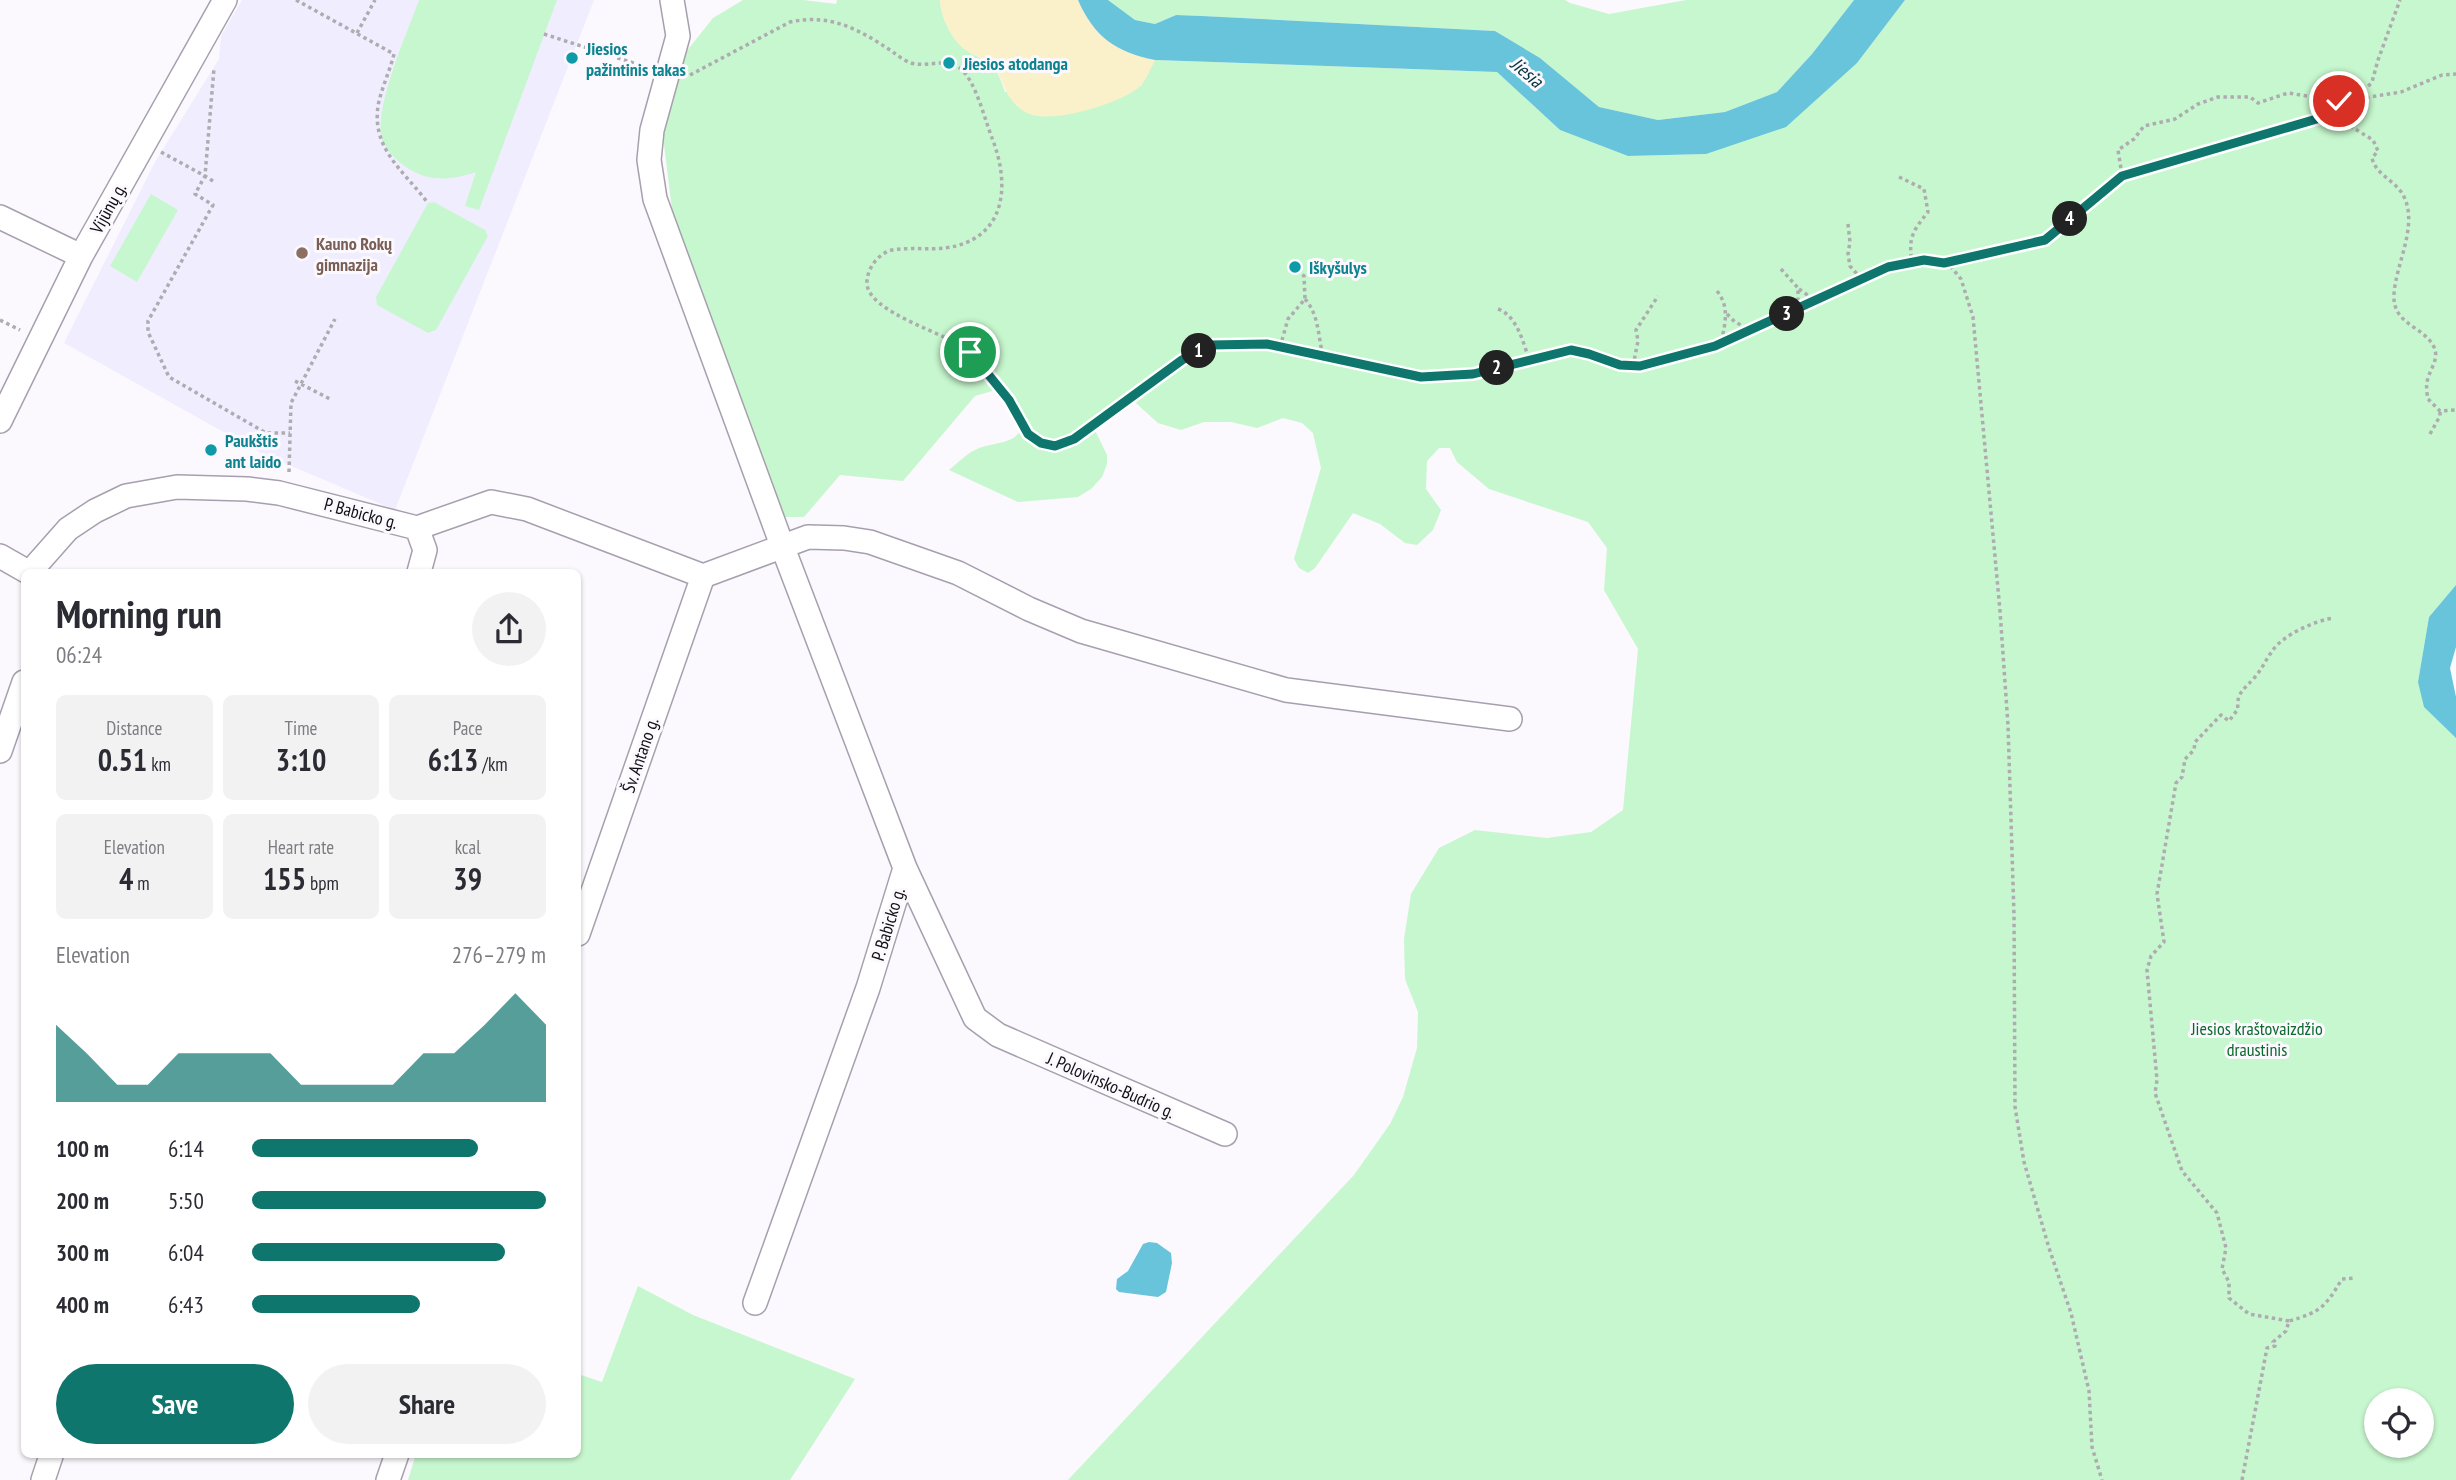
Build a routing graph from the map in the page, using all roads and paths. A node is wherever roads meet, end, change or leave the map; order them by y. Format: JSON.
{"nodes":[{"id":1,"x":225,"y":0,"type":"edge"},
{"id":2,"x":296,"y":0,"type":"edge"},
{"id":3,"x":375,"y":0,"type":"edge"},
{"id":4,"x":672,"y":0,"type":"edge"},
{"id":5,"x":2400,"y":0,"type":"edge"},
{"id":6,"x":357,"y":33,"type":"junction"},
{"id":7,"x":544,"y":34,"type":"dead end"},
{"id":8,"x":214,"y":68,"type":"dead end"},
{"id":9,"x":666,"y":74,"type":"junction"},
{"id":10,"x":2456,"y":74,"type":"edge"},
{"id":11,"x":2357,"y":99,"type":"junction"},
{"id":12,"x":2343,"y":107,"type":"junction"},
{"id":13,"x":145,"y":142,"type":"junction"},
{"id":14,"x":205,"y":176,"type":"junction"},
{"id":15,"x":2122,"y":176,"type":"junction"},
{"id":16,"x":1899,"y":177,"type":"dead end"},
{"id":17,"x":213,"y":181,"type":"dead end"},
{"id":18,"x":428,"y":203,"type":"dead end"},
{"id":19,"x":0,"y":217,"type":"edge"},
{"id":20,"x":1848,"y":224,"type":"dead end"},
{"id":21,"x":81,"y":256,"type":"junction"},
{"id":22,"x":1913,"y":262,"type":"junction"},
{"id":23,"x":1944,"y":263,"type":"junction"},
{"id":24,"x":1296,"y":267,"type":"dead end"},
{"id":25,"x":1781,"y":269,"type":"dead end"},
{"id":26,"x":1858,"y":281,"type":"junction"},
{"id":27,"x":1798,"y":288,"type":"junction"},
{"id":28,"x":1717,"y":290,"type":"dead end"},
{"id":29,"x":1658,"y":296,"type":"dead end"},
{"id":30,"x":1305,"y":299,"type":"junction"},
{"id":31,"x":1817,"y":301,"type":"junction"},
{"id":32,"x":1498,"y":309,"type":"dead end"},
{"id":33,"x":1798,"y":309,"type":"junction"},
{"id":34,"x":1727,"y":314,"type":"junction"},
{"id":35,"x":335,"y":319,"type":"dead end"},
{"id":36,"x":1751,"y":330,"type":"junction"},
{"id":37,"x":1721,"y":343,"type":"junction"},
{"id":38,"x":1280,"y":347,"type":"junction"},
{"id":39,"x":1323,"y":356,"type":"junction"},
{"id":40,"x":1529,"y":359,"type":"junction"},
{"id":41,"x":1633,"y":366,"type":"junction"},
{"id":42,"x":295,"y":381,"type":"dead end"},
{"id":43,"x":301,"y":384,"type":"junction"},
{"id":44,"x":330,"y":399,"type":"dead end"},
{"id":45,"x":2456,"y":410,"type":"edge"},
{"id":46,"x":2440,"y":411,"type":"junction"},
{"id":47,"x":0,"y":421,"type":"edge"},
{"id":48,"x":290,"y":433,"type":"junction"},
{"id":49,"x":2430,"y":434,"type":"dead end"},
{"id":50,"x":289,"y":472,"type":"dead end"},
{"id":51,"x":417,"y":528,"type":"junction"},
{"id":52,"x":783,"y":548,"type":"junction"},
{"id":53,"x":0,"y":556,"type":"edge"},
{"id":54,"x":24,"y":569,"type":"edge"},
{"id":55,"x":32,"y":569,"type":"edge"},
{"id":56,"x":420,"y":569,"type":"edge"},
{"id":57,"x":703,"y":576,"type":"junction"},
{"id":58,"x":2334,"y":618,"type":"dead end"},
{"id":59,"x":21,"y":691,"type":"edge"},
{"id":60,"x":1510,"y":719,"type":"dead end"},
{"id":61,"x":0,"y":751,"type":"edge"},
{"id":62,"x":905,"y":869,"type":"junction"},
{"id":63,"x":581,"y":925,"type":"edge"},
{"id":64,"x":1225,"y":1134,"type":"dead end"},
{"id":65,"x":2356,"y":1278,"type":"dead end"},
{"id":66,"x":755,"y":1303,"type":"dead end"},
{"id":67,"x":2289,"y":1321,"type":"junction"},
{"id":68,"x":50,"y":1458,"type":"edge"},
{"id":69,"x":396,"y":1458,"type":"edge"},
{"id":70,"x":43,"y":1480,"type":"edge"},
{"id":71,"x":388,"y":1480,"type":"edge"},
{"id":72,"x":2102,"y":1480,"type":"edge"},
{"id":73,"x":2242,"y":1480,"type":"edge"}],
"edges":[{"from":1,"to":13,"type":"street","name":"Vijūnų g."},
{"from":2,"to":6,"type":"path"},
{"from":3,"to":6,"type":"path"},
{"from":4,"to":9,"type":"street","name":"P. Babicko g."},
{"from":5,"to":11,"type":"path"},
{"from":6,"to":18,"type":"path"},
{"from":7,"to":9,"type":"path"},
{"from":8,"to":14,"type":"path"},
{"from":9,"to":38,"type":"path"},
{"from":9,"to":52,"type":"street","name":"P. Babicko g."},
{"from":10,"to":11,"type":"path"},
{"from":11,"to":12,"type":"path"},
{"from":11,"to":15,"type":"path"},
{"from":12,"to":15,"type":"path"},
{"from":12,"to":46,"type":"path"},
{"from":13,"to":14,"type":"path"},
{"from":13,"to":21,"type":"street","name":"Vijūnų g."},
{"from":14,"to":17,"type":"path"},
{"from":14,"to":48,"type":"path"},
{"from":15,"to":23,"type":"path"},
{"from":16,"to":22,"type":"path"},
{"from":19,"to":21,"type":"street"},
{"from":20,"to":26,"type":"path"},
{"from":21,"to":47,"type":"street","name":"Vijūnų g."},
{"from":22,"to":23,"type":"path"},
{"from":22,"to":26,"type":"path"},
{"from":23,"to":72,"type":"path"},
{"from":24,"to":30,"type":"path"},
{"from":25,"to":27,"type":"path"},
{"from":26,"to":31,"type":"path"},
{"from":27,"to":31,"type":"path"},
{"from":27,"to":33,"type":"path"},
{"from":28,"to":34,"type":"path"},
{"from":29,"to":41,"type":"path"},
{"from":30,"to":38,"type":"path"},
{"from":30,"to":39,"type":"path"},
{"from":31,"to":33,"type":"path"},
{"from":32,"to":40,"type":"path"},
{"from":33,"to":36,"type":"path"},
{"from":34,"to":36,"type":"path"},
{"from":34,"to":37,"type":"path"},
{"from":35,"to":43,"type":"path"},
{"from":36,"to":37,"type":"path"},
{"from":37,"to":41,"type":"path"},
{"from":38,"to":39,"type":"path"},
{"from":39,"to":40,"type":"path"},
{"from":40,"to":41,"type":"path"},
{"from":42,"to":43,"type":"path"},
{"from":43,"to":44,"type":"path"},
{"from":43,"to":48,"type":"path"},
{"from":45,"to":46,"type":"path"},
{"from":46,"to":49,"type":"path"},
{"from":48,"to":50,"type":"path"},
{"from":51,"to":55,"type":"street","name":"P. Babicko g."},
{"from":51,"to":56,"type":"street"},
{"from":51,"to":57,"type":"street","name":"P. Babicko g."},
{"from":52,"to":57,"type":"street"},
{"from":52,"to":60,"type":"street"},
{"from":52,"to":62,"type":"street","name":"P. Babicko g."},
{"from":53,"to":54,"type":"street"},
{"from":57,"to":63,"type":"street","name":"Šv. Antano g."},
{"from":58,"to":67,"type":"path"},
{"from":59,"to":61,"type":"street"},
{"from":62,"to":64,"type":"street","name":"J. Polovinsko-Budrio g."},
{"from":62,"to":66,"type":"street","name":"P. Babicko g."},
{"from":65,"to":67,"type":"path"},
{"from":67,"to":73,"type":"path"},
{"from":68,"to":70,"type":"street"},
{"from":69,"to":71,"type":"street"}]}
